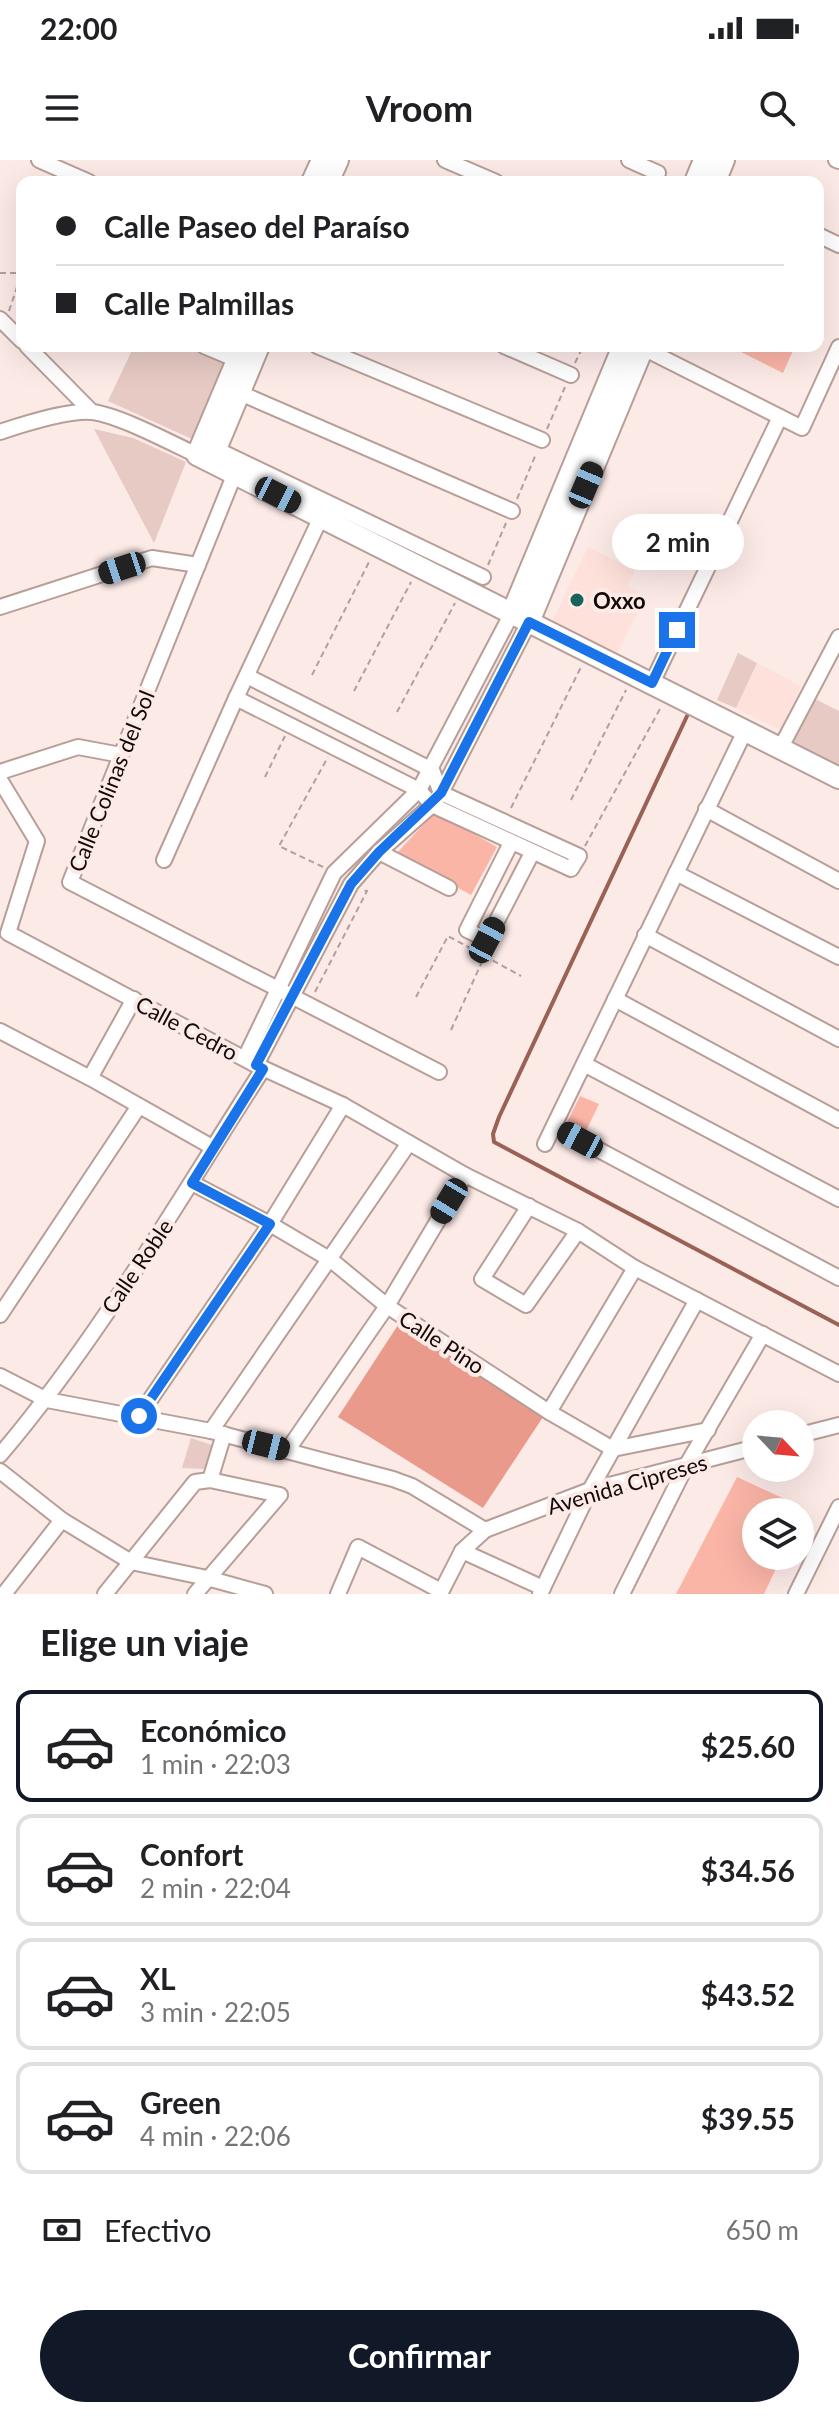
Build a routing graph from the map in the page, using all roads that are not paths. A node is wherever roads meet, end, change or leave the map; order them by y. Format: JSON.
{"nodes":[{"id":1,"x":39,"y":160,"type":"edge"},
{"id":2,"x":445,"y":160,"type":"edge"},
{"id":3,"x":629,"y":160,"type":"edge"},
{"id":4,"x":658,"y":173,"type":"dead end"},
{"id":5,"x":75,"y":176,"type":"edge"},
{"id":6,"x":482,"y":176,"type":"edge"},
{"id":7,"x":839,"y":347,"type":"edge"},
{"id":8,"x":33,"y":352,"type":"edge"},
{"id":9,"x":257,"y":352,"type":"edge"},
{"id":10,"x":331,"y":352,"type":"edge"},
{"id":11,"x":518,"y":352,"type":"edge"},
{"id":12,"x":635,"y":352,"type":"edge"},
{"id":13,"x":647,"y":352,"type":"edge"},
{"id":14,"x":240,"y":353,"type":"edge"},
{"id":15,"x":571,"y":375,"type":"road end"},
{"id":16,"x":240,"y":393,"type":"junction"},
{"id":17,"x":92,"y":412,"type":"junction"},
{"id":18,"x":780,"y":417,"type":"junction"},
{"id":19,"x":0,"y":432,"type":"edge"},
{"id":20,"x":542,"y":440,"type":"road end"},
{"id":21,"x":208,"y":455,"type":"junction"},
{"id":22,"x":235,"y":473,"type":"junction"},
{"id":23,"x":512,"y":511,"type":"road end"},
{"id":24,"x":321,"y":517,"type":"junction"},
{"id":25,"x":198,"y":565,"type":"junction"},
{"id":26,"x":483,"y":577,"type":"road end"},
{"id":27,"x":0,"y":607,"type":"edge"},
{"id":28,"x":521,"y":618,"type":"junction"},
{"id":29,"x":837,"y":644,"type":"edge"},
{"id":30,"x":247,"y":676,"type":"junction"},
{"id":31,"x":651,"y":683,"type":"junction"},
{"id":32,"x":236,"y":698,"type":"junction"},
{"id":33,"x":745,"y":731,"type":"junction"},
{"id":34,"x":780,"y":749,"type":"junction"},
{"id":35,"x":121,"y":755,"type":"junction"},
{"id":36,"x":432,"y":770,"type":"junction"},
{"id":37,"x":0,"y":772,"type":"edge"},
{"id":38,"x":839,"y":778,"type":"edge"},
{"id":39,"x":0,"y":780,"type":"edge"},
{"id":40,"x":419,"y":790,"type":"junction"},
{"id":41,"x":436,"y":799,"type":"junction"},
{"id":42,"x":706,"y":809,"type":"junction"},
{"id":43,"x":511,"y":843,"type":"junction"},
{"id":44,"x":379,"y":852,"type":"junction"},
{"id":45,"x":532,"y":853,"type":"junction"},
{"id":46,"x":164,"y":860,"type":"dead end"},
{"id":47,"x":676,"y":873,"type":"junction"},
{"id":48,"x":839,"y":881,"type":"edge"},
{"id":49,"x":449,"y":888,"type":"dead end"},
{"id":50,"x":645,"y":935,"type":"junction"},
{"id":51,"x":839,"y":957,"type":"edge"},
{"id":52,"x":278,"y":989,"type":"junction"},
{"id":53,"x":292,"y":996,"type":"junction"},
{"id":54,"x":134,"y":999,"type":"junction"},
{"id":55,"x":615,"y":999,"type":"junction"},
{"id":56,"x":2,"y":1037,"type":"edge"},
{"id":57,"x":839,"y":1039,"type":"edge"},
{"id":58,"x":255,"y":1064,"type":"junction"},
{"id":59,"x":584,"y":1064,"type":"junction"},
{"id":60,"x":439,"y":1072,"type":"dead end"},
{"id":61,"x":90,"y":1078,"type":"junction"},
{"id":62,"x":343,"y":1105,"type":"junction"},
{"id":63,"x":139,"y":1106,"type":"junction"},
{"id":64,"x":839,"y":1120,"type":"edge"},
{"id":65,"x":554,"y":1126,"type":"junction"},
{"id":66,"x":409,"y":1143,"type":"junction"},
{"id":67,"x":545,"y":1144,"type":"dead end"},
{"id":68,"x":212,"y":1147,"type":"junction"},
{"id":69,"x":465,"y":1175,"type":"junction"},
{"id":70,"x":192,"y":1183,"type":"junction"},
{"id":71,"x":839,"y":1199,"type":"edge"},
{"id":72,"x":529,"y":1206,"type":"junction"},
{"id":73,"x":270,"y":1224,"type":"junction"},
{"id":74,"x":578,"y":1231,"type":"junction"},
{"id":75,"x":331,"y":1260,"type":"junction"},
{"id":76,"x":635,"y":1268,"type":"junction"},
{"id":77,"x":839,"y":1278,"type":"edge"},
{"id":78,"x":697,"y":1300,"type":"junction"},
{"id":79,"x":387,"y":1306,"type":"junction"},
{"id":80,"x":0,"y":1315,"type":"edge"},
{"id":81,"x":763,"y":1334,"type":"junction"},
{"id":82,"x":839,"y":1374,"type":"edge"},
{"id":83,"x":0,"y":1376,"type":"edge"},
{"id":84,"x":47,"y":1400,"type":"junction"},
{"id":85,"x":549,"y":1412,"type":"junction"},
{"id":86,"x":139,"y":1416,"type":"junction"},
{"id":87,"x":839,"y":1425,"type":"edge"},
{"id":88,"x":708,"y":1430,"type":"junction"},
{"id":89,"x":814,"y":1431,"type":"edge"},
{"id":90,"x":217,"y":1433,"type":"junction"},
{"id":91,"x":613,"y":1449,"type":"junction"},
{"id":92,"x":287,"y":1451,"type":"junction"},
{"id":93,"x":742,"y":1451,"type":"edge"},
{"id":94,"x":0,"y":1455,"type":"edge"},
{"id":95,"x":686,"y":1466,"type":"junction"},
{"id":96,"x":0,"y":1471,"type":"edge"},
{"id":97,"x":203,"y":1481,"type":"junction"},
{"id":98,"x":590,"y":1490,"type":"junction"},
{"id":99,"x":839,"y":1507,"type":"edge"},
{"id":100,"x":62,"y":1520,"type":"junction"},
{"id":101,"x":485,"y":1530,"type":"junction"},
{"id":102,"x":462,"y":1551,"type":"junction"},
{"id":103,"x":131,"y":1562,"type":"junction"},
{"id":104,"x":207,"y":1578,"type":"junction"},
{"id":105,"x":542,"y":1591,"type":"edge"},
{"id":106,"x":440,"y":1592,"type":"edge"},
{"id":107,"x":4,"y":1594,"type":"edge"},
{"id":108,"x":105,"y":1594,"type":"edge"},
{"id":109,"x":195,"y":1594,"type":"edge"},
{"id":110,"x":265,"y":1594,"type":"edge"},
{"id":111,"x":338,"y":1594,"type":"edge"},
{"id":112,"x":622,"y":1594,"type":"edge"},
{"id":113,"x":796,"y":1594,"type":"edge"}],
"edges":[{"from":1,"to":5,"type":"street"},
{"from":2,"to":6,"type":"street"},
{"from":3,"to":4,"type":"street"},
{"from":7,"to":18,"type":"street"},
{"from":8,"to":17,"type":"street"},
{"from":9,"to":16,"type":"street"},
{"from":10,"to":20,"type":"street"},
{"from":11,"to":15,"type":"street"},
{"from":12,"to":28,"type":"street"},
{"from":13,"to":18,"type":"street"},
{"from":14,"to":21,"type":"street"},
{"from":16,"to":21,"type":"street"},
{"from":16,"to":23,"type":"street"},
{"from":17,"to":19,"type":"street"},
{"from":17,"to":21,"type":"street"},
{"from":18,"to":31,"type":"street"},
{"from":21,"to":22,"type":"street"},
{"from":21,"to":26,"type":"street"},
{"from":22,"to":24,"type":"street"},
{"from":22,"to":25,"type":"street","name":"Calle Colinas del Sol"},
{"from":24,"to":28,"type":"street"},
{"from":24,"to":30,"type":"street"},
{"from":25,"to":27,"type":"street"},
{"from":25,"to":35,"type":"street","name":"Calle Colinas del Sol"},
{"from":28,"to":31,"type":"street"},
{"from":28,"to":36,"type":"street"},
{"from":28,"to":41,"type":"street"},
{"from":29,"to":34,"type":"street"},
{"from":30,"to":32,"type":"street"},
{"from":30,"to":36,"type":"street"},
{"from":31,"to":33,"type":"street"},
{"from":32,"to":40,"type":"street"},
{"from":32,"to":46,"type":"street"},
{"from":33,"to":34,"type":"street"},
{"from":33,"to":42,"type":"street"},
{"from":34,"to":38,"type":"street"},
{"from":35,"to":37,"type":"street"},
{"from":35,"to":52,"type":"street","name":"Calle Colinas del Sol"},
{"from":36,"to":40,"type":"street"},
{"from":36,"to":41,"type":"street"},
{"from":39,"to":54,"type":"street","name":"Calle Cedro"},
{"from":40,"to":41,"type":"street"},
{"from":40,"to":52,"type":"street"},
{"from":41,"to":43,"type":"street"},
{"from":41,"to":44,"type":"street"},
{"from":41,"to":45,"type":"street"},
{"from":42,"to":47,"type":"street"},
{"from":42,"to":48,"type":"street"},
{"from":43,"to":45,"type":"street"},
{"from":43,"to":45,"type":"street"},
{"from":44,"to":49,"type":"street"},
{"from":44,"to":53,"type":"street"},
{"from":47,"to":50,"type":"street"},
{"from":47,"to":51,"type":"street"},
{"from":50,"to":55,"type":"street"},
{"from":50,"to":57,"type":"street"},
{"from":52,"to":53,"type":"street","name":"Calle Colinas del Sol"},
{"from":52,"to":58,"type":"street"},
{"from":53,"to":58,"type":"street"},
{"from":53,"to":60,"type":"street","name":"Calle Colinas del Sol"},
{"from":54,"to":58,"type":"street","name":"Calle Cedro"},
{"from":54,"to":61,"type":"street"},
{"from":55,"to":59,"type":"street"},
{"from":55,"to":64,"type":"street"},
{"from":56,"to":61,"type":"street"},
{"from":58,"to":62,"type":"street","name":"Calle Cedro"},
{"from":58,"to":68,"type":"street","name":"Calle Roble"},
{"from":59,"to":65,"type":"street"},
{"from":59,"to":71,"type":"street"},
{"from":61,"to":63,"type":"street"},
{"from":62,"to":66,"type":"street","name":"Calle Cedro"},
{"from":62,"to":73,"type":"street"},
{"from":63,"to":68,"type":"street"},
{"from":63,"to":80,"type":"street"},
{"from":65,"to":67,"type":"street"},
{"from":65,"to":77,"type":"street"},
{"from":66,"to":69,"type":"street","name":"Calle Cedro"},
{"from":66,"to":75,"type":"street"},
{"from":68,"to":70,"type":"street","name":"Calle Roble"},
{"from":69,"to":72,"type":"street","name":"Calle Cedro"},
{"from":69,"to":79,"type":"street"},
{"from":70,"to":73,"type":"street","name":"Calle Pino"},
{"from":70,"to":84,"type":"street","name":"Calle Roble"},
{"from":72,"to":74,"type":"street","name":"Calle Cedro"},
{"from":72,"to":74,"type":"street"},
{"from":73,"to":75,"type":"street","name":"Calle Pino"},
{"from":73,"to":86,"type":"street"},
{"from":74,"to":76,"type":"street","name":"Calle Cedro"},
{"from":75,"to":79,"type":"street","name":"Calle Pino"},
{"from":75,"to":90,"type":"street"},
{"from":76,"to":78,"type":"street","name":"Calle Cedro"},
{"from":76,"to":85,"type":"street"},
{"from":78,"to":81,"type":"street","name":"Calle Cedro"},
{"from":78,"to":91,"type":"street"},
{"from":79,"to":85,"type":"street","name":"Calle Pino"},
{"from":79,"to":92,"type":"street"},
{"from":81,"to":82,"type":"street","name":"Calle Cedro"},
{"from":81,"to":88,"type":"street"},
{"from":83,"to":84,"type":"street"},
{"from":84,"to":86,"type":"street"},
{"from":84,"to":94,"type":"street","name":"Calle Roble"},
{"from":85,"to":91,"type":"street","name":"Calle Pino"},
{"from":86,"to":90,"type":"street"},
{"from":87,"to":89,"type":"street"},
{"from":88,"to":91,"type":"street"},
{"from":88,"to":95,"type":"street"},
{"from":90,"to":92,"type":"street"},
{"from":90,"to":97,"type":"street"},
{"from":91,"to":98,"type":"street"},
{"from":92,"to":101,"type":"street"},
{"from":93,"to":95,"type":"street","name":"Avenida Cipreses"},
{"from":95,"to":98,"type":"street","name":"Avenida Cipreses"},
{"from":95,"to":112,"type":"street"},
{"from":96,"to":100,"type":"street"},
{"from":97,"to":103,"type":"street"},
{"from":97,"to":104,"type":"street"},
{"from":98,"to":101,"type":"street","name":"Avenida Cipreses"},
{"from":98,"to":105,"type":"street"},
{"from":99,"to":113,"type":"street"},
{"from":100,"to":103,"type":"street"},
{"from":100,"to":107,"type":"street"},
{"from":101,"to":102,"type":"street"},
{"from":102,"to":105,"type":"street"},
{"from":102,"to":106,"type":"street"},
{"from":103,"to":104,"type":"street"},
{"from":103,"to":108,"type":"street"},
{"from":104,"to":109,"type":"street"},
{"from":104,"to":110,"type":"street"},
{"from":106,"to":111,"type":"street"}]}
